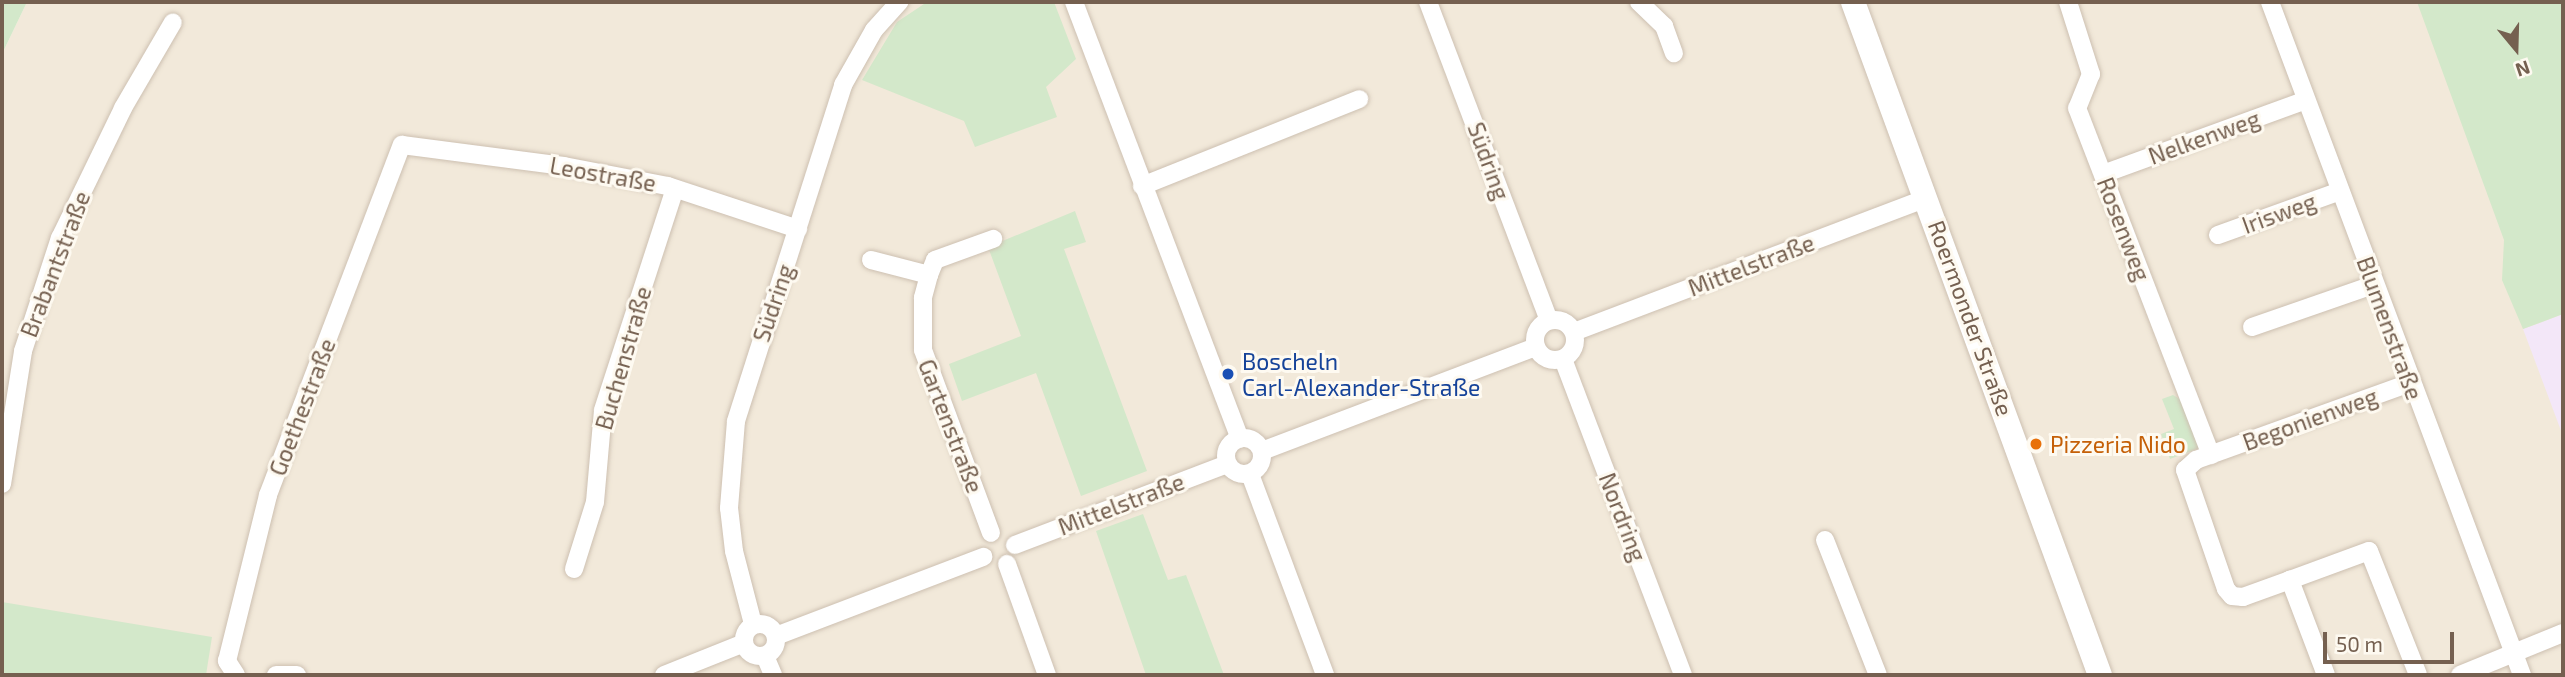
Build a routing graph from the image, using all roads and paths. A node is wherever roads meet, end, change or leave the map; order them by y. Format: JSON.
{"nodes":[{"id":1,"x":899,"y":2,"type":"edge"},
{"id":2,"x":1074,"y":2,"type":"edge"},
{"id":3,"x":1428,"y":2,"type":"edge"},
{"id":4,"x":1639,"y":2,"type":"edge"},
{"id":5,"x":1853,"y":2,"type":"edge"},
{"id":6,"x":2068,"y":2,"type":"edge"},
{"id":7,"x":2270,"y":2,"type":"edge"},
{"id":8,"x":173,"y":22,"type":"dead end"},
{"id":9,"x":1674,"y":53,"type":"dead end"},
{"id":10,"x":1359,"y":99,"type":"dead end"},
{"id":11,"x":2306,"y":100,"type":"junction"},
{"id":12,"x":402,"y":145,"type":"joint"},
{"id":13,"x":2103,"y":174,"type":"junction"},
{"id":14,"x":1142,"y":186,"type":"junction"},
{"id":15,"x":675,"y":189,"type":"junction"},
{"id":16,"x":2340,"y":191,"type":"junction"},
{"id":17,"x":1927,"y":198,"type":"junction"},
{"id":18,"x":798,"y":229,"type":"junction"},
{"id":19,"x":2218,"y":235,"type":"dead end"},
{"id":20,"x":993,"y":239,"type":"dead end"},
{"id":21,"x":871,"y":260,"type":"dead end"},
{"id":22,"x":929,"y":275,"type":"junction"},
{"id":23,"x":2373,"y":285,"type":"junction"},
{"id":24,"x":1549,"y":320,"type":"junction"},
{"id":25,"x":2252,"y":327,"type":"dead end"},
{"id":26,"x":1574,"y":332,"type":"junction"},
{"id":27,"x":1536,"y":347,"type":"junction"},
{"id":28,"x":1563,"y":359,"type":"junction"},
{"id":29,"x":2410,"y":383,"type":"junction"},
{"id":30,"x":1240,"y":438,"type":"junction"},
{"id":31,"x":1262,"y":451,"type":"junction"},
{"id":32,"x":2211,"y":455,"type":"junction"},
{"id":33,"x":1227,"y":464,"type":"junction"},
{"id":34,"x":1250,"y":474,"type":"junction"},
{"id":35,"x":2,"y":484,"type":"edge"},
{"id":36,"x":991,"y":533,"type":"junction"},
{"id":37,"x":1825,"y":540,"type":"dead end"},
{"id":38,"x":1015,"y":545,"type":"junction"},
{"id":39,"x":983,"y":557,"type":"junction"},
{"id":40,"x":1007,"y":564,"type":"junction"},
{"id":41,"x":574,"y":569,"type":"dead end"},
{"id":42,"x":2290,"y":580,"type":"junction"},
{"id":43,"x":753,"y":624,"type":"junction"},
{"id":44,"x":2563,"y":633,"type":"edge"},
{"id":45,"x":776,"y":636,"type":"junction"},
{"id":46,"x":744,"y":643,"type":"junction"},
{"id":47,"x":2512,"y":654,"type":"junction"},
{"id":48,"x":765,"y":656,"type":"junction"},
{"id":49,"x":236,"y":675,"type":"edge"},
{"id":50,"x":276,"y":675,"type":"edge"},
{"id":51,"x":297,"y":675,"type":"edge"},
{"id":52,"x":664,"y":675,"type":"edge"},
{"id":53,"x":773,"y":675,"type":"edge"},
{"id":54,"x":1047,"y":675,"type":"edge"},
{"id":55,"x":1325,"y":675,"type":"edge"},
{"id":56,"x":1683,"y":675,"type":"edge"},
{"id":57,"x":1878,"y":675,"type":"edge"},
{"id":58,"x":2100,"y":675,"type":"edge"},
{"id":59,"x":2326,"y":675,"type":"edge"},
{"id":60,"x":2418,"y":675,"type":"edge"},
{"id":61,"x":2460,"y":675,"type":"edge"},
{"id":62,"x":2522,"y":675,"type":"edge"}],
"edges":[{"from":1,"to":18,"type":"street","name":"Südring"},
{"from":2,"to":14,"type":"street"},
{"from":3,"to":24,"type":"street","name":"Südring"},
{"from":4,"to":9,"type":"street"},
{"from":5,"to":17,"type":"main road","name":"Roermonder Straße"},
{"from":6,"to":13,"type":"street","name":"Rosenweg"},
{"from":7,"to":11,"type":"street","name":"Blumenstraße"},
{"from":8,"to":35,"type":"street","name":"Brabantstraße"},
{"from":10,"to":14,"type":"street"},
{"from":11,"to":13,"type":"street","name":"Nelkenweg"},
{"from":11,"to":16,"type":"street","name":"Blumenstraße"},
{"from":12,"to":15,"type":"street","name":"Leostraße"},
{"from":12,"to":49,"type":"street","name":"Goethestraße"},
{"from":13,"to":32,"type":"street","name":"Rosenweg"},
{"from":14,"to":30,"type":"street"},
{"from":15,"to":18,"type":"street","name":"Leostraße"},
{"from":15,"to":41,"type":"street","name":"Buchenstraße"},
{"from":16,"to":19,"type":"street","name":"Irisweg"},
{"from":16,"to":23,"type":"street","name":"Blumenstraße"},
{"from":17,"to":26,"type":"street","name":"Mittelstraße"},
{"from":17,"to":58,"type":"main road","name":"Roermonder Straße"},
{"from":18,"to":43,"type":"street","name":"Südring"},
{"from":20,"to":22,"type":"street"},
{"from":21,"to":22,"type":"street"},
{"from":22,"to":36,"type":"street","name":"Gartenstraße"},
{"from":23,"to":25,"type":"street"},
{"from":23,"to":29,"type":"street","name":"Blumenstraße"},
{"from":24,"to":26,"type":"street"},
{"from":24,"to":27,"type":"street"},
{"from":26,"to":28,"type":"street"},
{"from":27,"to":28,"type":"street"},
{"from":27,"to":31,"type":"street"},
{"from":28,"to":56,"type":"street","name":"Nordring"},
{"from":29,"to":32,"type":"street","name":"Begonienweg"},
{"from":29,"to":47,"type":"street","name":"Blumenstraße"},
{"from":30,"to":31,"type":"street"},
{"from":30,"to":33,"type":"street"},
{"from":31,"to":34,"type":"street"},
{"from":32,"to":42,"type":"street","name":"Begonienweg"},
{"from":33,"to":34,"type":"street"},
{"from":33,"to":38,"type":"street","name":"Mittelstraße"},
{"from":34,"to":55,"type":"street"},
{"from":36,"to":38,"type":"street"},
{"from":36,"to":39,"type":"street"},
{"from":37,"to":57,"type":"street"},
{"from":38,"to":40,"type":"street"},
{"from":39,"to":40,"type":"street"},
{"from":39,"to":45,"type":"street"},
{"from":40,"to":54,"type":"street"},
{"from":42,"to":59,"type":"street"},
{"from":42,"to":60,"type":"street","name":"Begonienweg"},
{"from":43,"to":45,"type":"street"},
{"from":43,"to":46,"type":"street"},
{"from":44,"to":47,"type":"street"},
{"from":45,"to":48,"type":"street"},
{"from":46,"to":48,"type":"street"},
{"from":46,"to":52,"type":"street"},
{"from":47,"to":61,"type":"street"},
{"from":47,"to":62,"type":"street","name":"Blumenstraße"},
{"from":48,"to":53,"type":"street"},
{"from":50,"to":51,"type":"street"}]}
